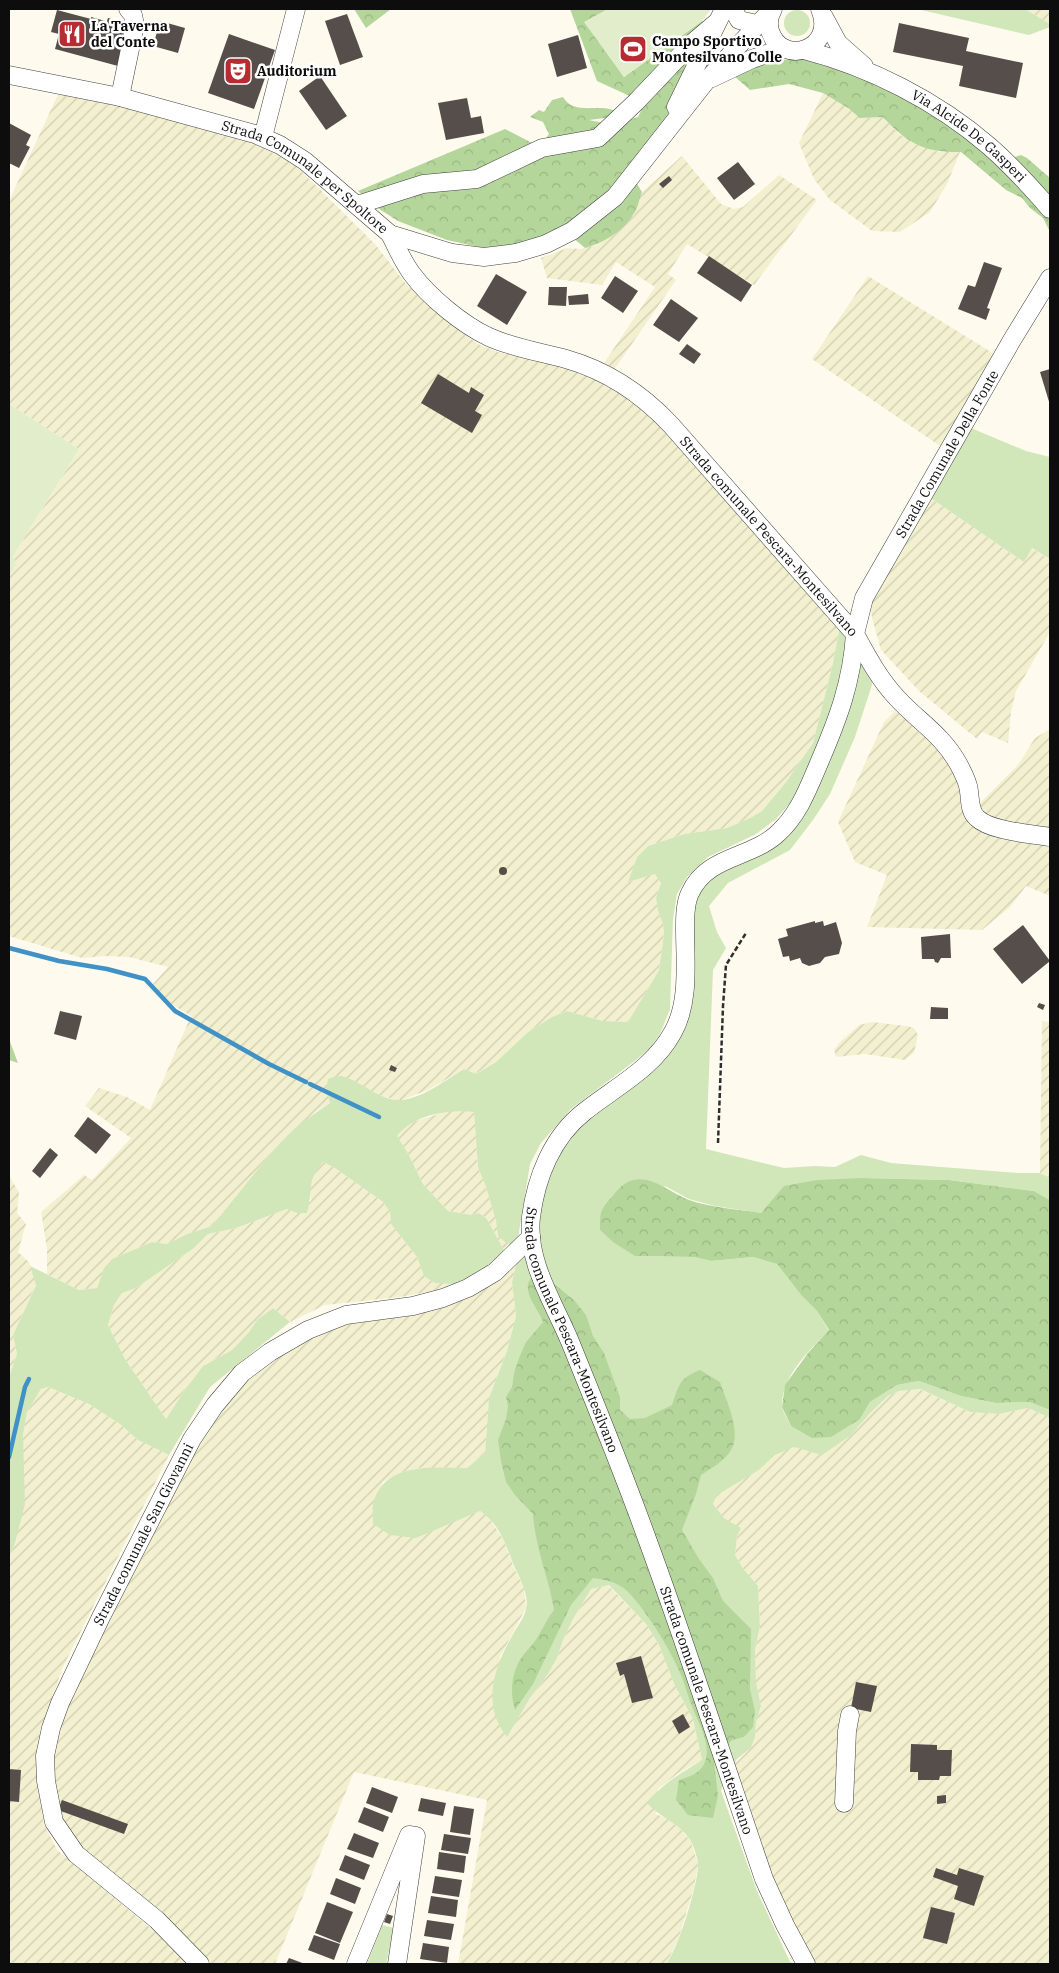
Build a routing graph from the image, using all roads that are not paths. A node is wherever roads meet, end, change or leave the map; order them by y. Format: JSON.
{"nodes":[{"id":1,"x":128,"y":9,"type":"edge"},
{"id":2,"x":296,"y":9,"type":"edge"},
{"id":3,"x":773,"y":9,"type":"edge"},
{"id":4,"x":822,"y":13,"type":"edge"},
{"id":5,"x":724,"y":14,"type":"edge"},
{"id":6,"x":757,"y":24,"type":"junction"},
{"id":7,"x":784,"y":48,"type":"junction"},
{"id":8,"x":734,"y":49,"type":"junction"},
{"id":9,"x":804,"y":50,"type":"junction"},
{"id":10,"x":752,"y":59,"type":"junction"},
{"id":11,"x":9,"y":75,"type":"edge"},
{"id":12,"x":876,"y":75,"type":"junction"},
{"id":13,"x":707,"y":80,"type":"junction"},
{"id":14,"x":120,"y":97,"type":"junction"},
{"id":15,"x":664,"y":133,"type":"junction"},
{"id":16,"x":263,"y":137,"type":"junction"},
{"id":17,"x":357,"y":205,"type":"junction"},
{"id":18,"x":1050,"y":209,"type":"edge"},
{"id":19,"x":390,"y":234,"type":"junction"},
{"id":20,"x":1050,"y":278,"type":"edge"},
{"id":21,"x":855,"y":634,"type":"junction"},
{"id":22,"x":1050,"y":837,"type":"edge"},
{"id":23,"x":531,"y":1238,"type":"junction"},
{"id":24,"x":850,"y":1715,"type":"dead end"},
{"id":25,"x":844,"y":1803,"type":"dead end"},
{"id":26,"x":200,"y":1964,"type":"edge"},
{"id":27,"x":356,"y":1964,"type":"edge"},
{"id":28,"x":397,"y":1964,"type":"edge"},
{"id":29,"x":806,"y":1964,"type":"edge"}],
"edges":[{"from":1,"to":14,"type":"street"},
{"from":2,"to":16,"type":"street"},
{"from":3,"to":6,"type":"street","name":"Strada Comunale per Spoltore"},
{"from":3,"to":7,"type":"street"},
{"from":4,"to":9,"type":"street"},
{"from":4,"to":12,"type":"street","name":"Via Alcide De Gasperi"},
{"from":5,"to":6,"type":"street"},
{"from":5,"to":8,"type":"street"},
{"from":5,"to":13,"type":"street"},
{"from":5,"to":15,"type":"street"},
{"from":5,"to":17,"type":"street"},
{"from":6,"to":8,"type":"street","name":"Strada Comunale per Spoltore"},
{"from":7,"to":9,"type":"street","name":"Via Alcide De Gasperi"},
{"from":7,"to":10,"type":"street","name":"Strada Comunale per Spoltore"},
{"from":8,"to":10,"type":"street"},
{"from":8,"to":13,"type":"street","name":"Strada Comunale per Spoltore"},
{"from":9,"to":12,"type":"street","name":"Via Alcide De Gasperi"},
{"from":10,"to":13,"type":"street","name":"Strada Comunale per Spoltore"},
{"from":11,"to":14,"type":"street","name":"Strada Comunale per Spoltore"},
{"from":12,"to":18,"type":"street","name":"Via Alcide De Gasperi"},
{"from":13,"to":15,"type":"street","name":"Strada Comunale per Spoltore"},
{"from":14,"to":16,"type":"street","name":"Strada Comunale per Spoltore"},
{"from":15,"to":19,"type":"street","name":"Strada Comunale per Spoltore"},
{"from":16,"to":17,"type":"street","name":"Strada Comunale per Spoltore"},
{"from":17,"to":19,"type":"street","name":"Strada Comunale per Spoltore"},
{"from":19,"to":21,"type":"street","name":"Strada comunale Pescara-Montesilvano"},
{"from":20,"to":21,"type":"street","name":"Strada Comunale Della Fonte"},
{"from":21,"to":22,"type":"street"},
{"from":21,"to":23,"type":"street","name":"Strada comunale Pescara-Montesilvano"},
{"from":23,"to":26,"type":"street","name":"Strada comunale San Giovanni"},
{"from":23,"to":29,"type":"street","name":"Strada comunale Pescara-Montesilvano"},
{"from":24,"to":25,"type":"street"},
{"from":27,"to":28,"type":"street"}]}
